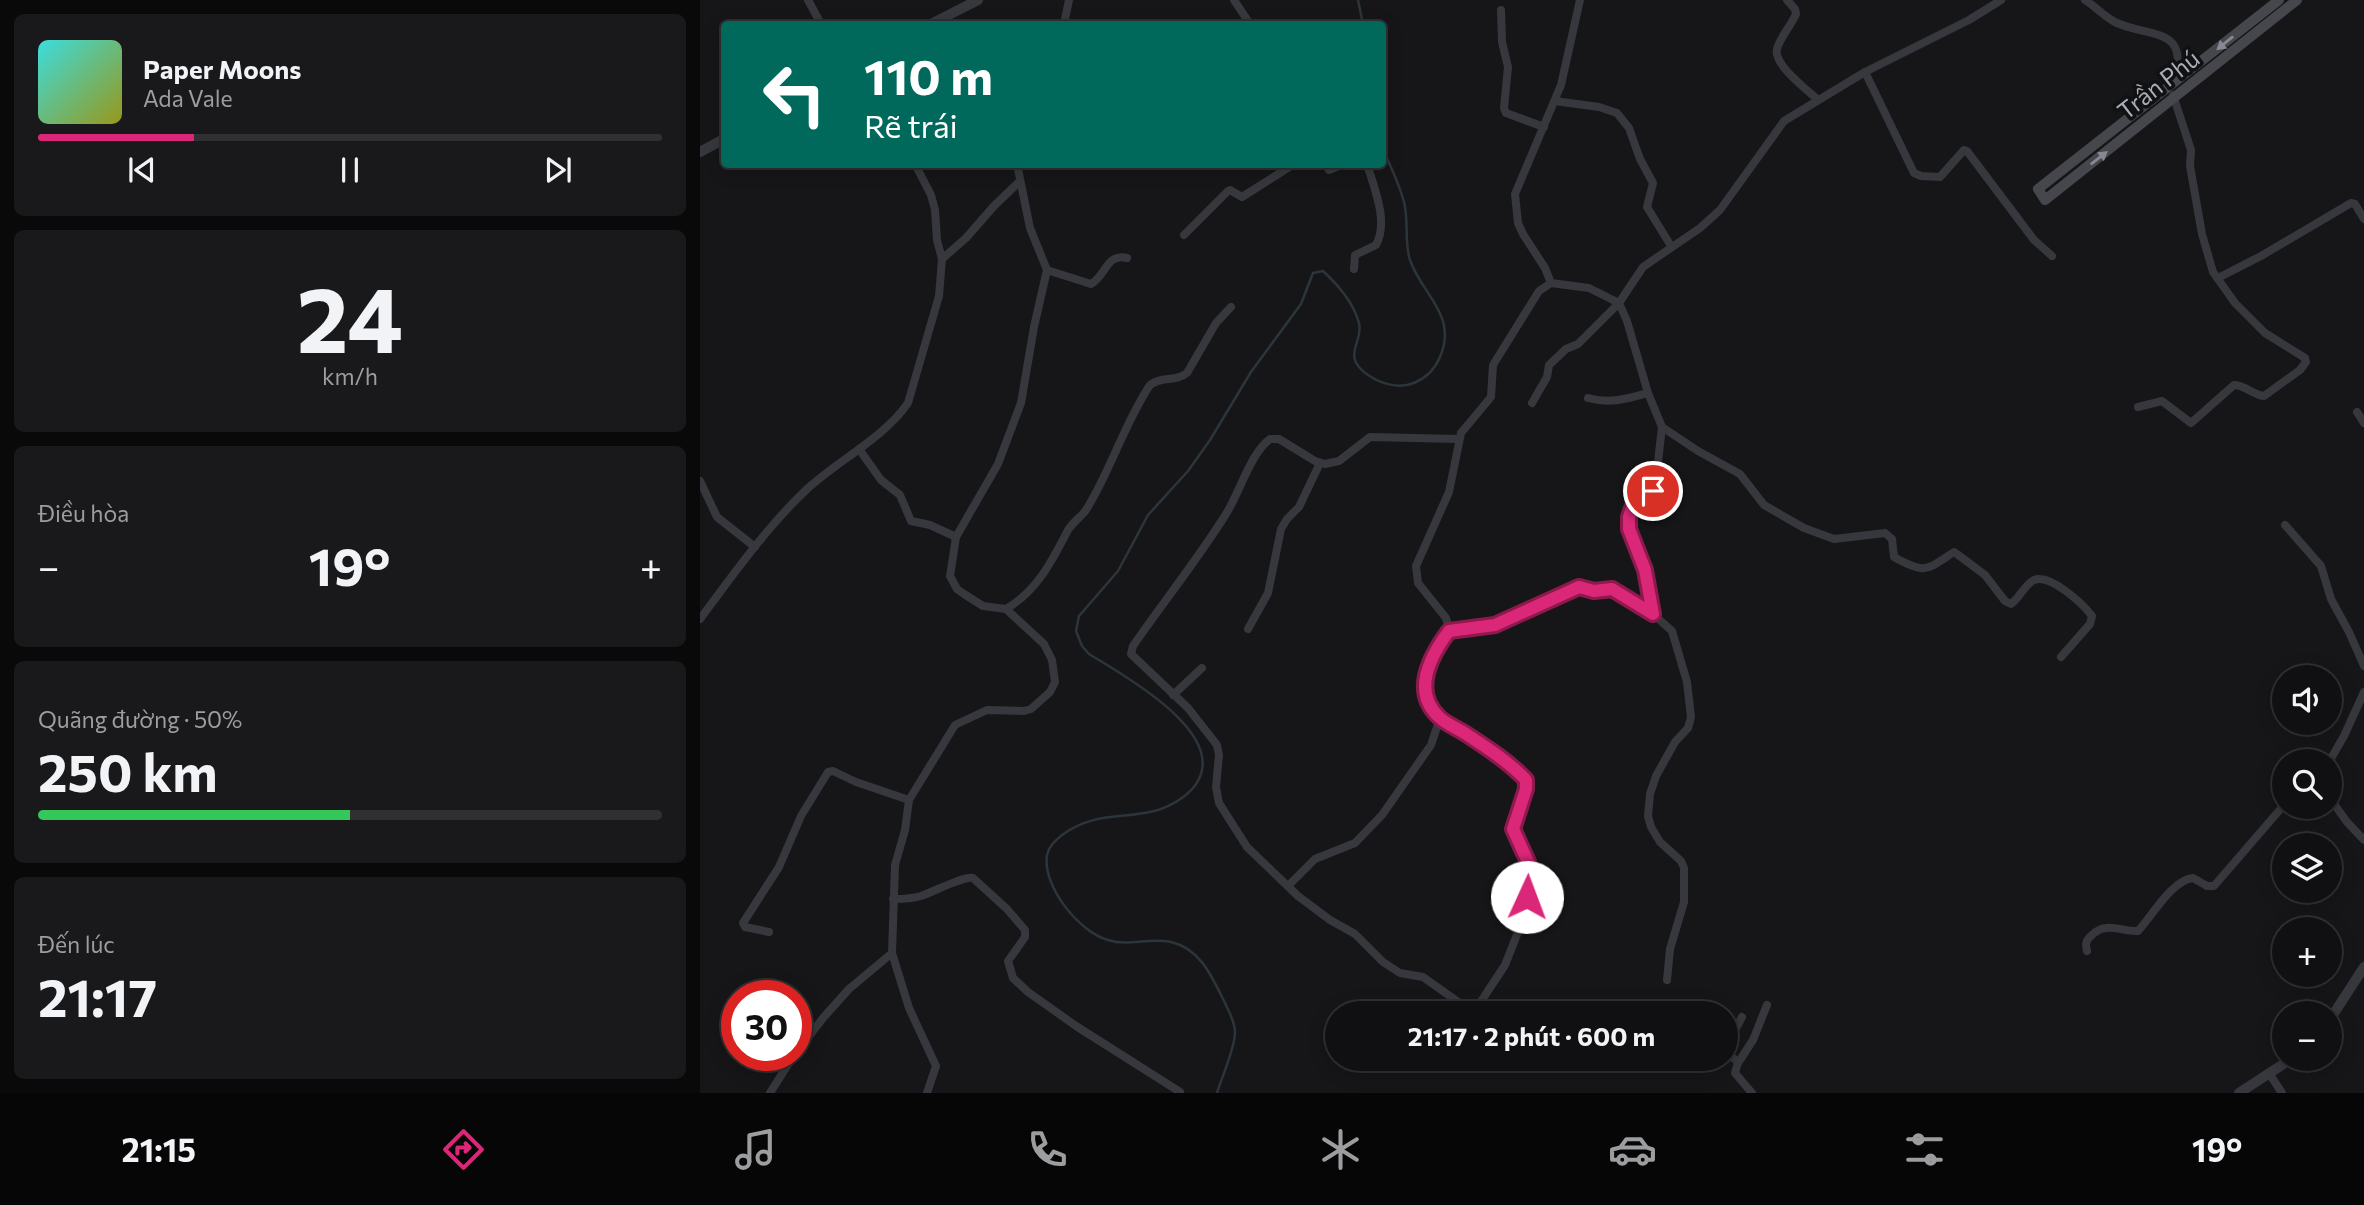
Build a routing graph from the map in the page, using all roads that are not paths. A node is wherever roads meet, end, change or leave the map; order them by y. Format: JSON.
{"nodes":[{"id":1,"x":808,"y":0,"type":"edge"},
{"id":2,"x":978,"y":0,"type":"edge"},
{"id":3,"x":1069,"y":0,"type":"edge"},
{"id":4,"x":1234,"y":0,"type":"edge"},
{"id":5,"x":1580,"y":0,"type":"edge"},
{"id":6,"x":1787,"y":0,"type":"edge"},
{"id":7,"x":2001,"y":0,"type":"edge"},
{"id":8,"x":2085,"y":0,"type":"edge"},
{"id":9,"x":2279,"y":0,"type":"edge"},
{"id":10,"x":2297,"y":0,"type":"edge"},
{"id":11,"x":1501,"y":10,"type":"dead end"},
{"id":12,"x":819,"y":21,"type":"edge"},
{"id":13,"x":937,"y":21,"type":"edge"},
{"id":14,"x":1065,"y":21,"type":"edge"},
{"id":15,"x":1248,"y":21,"type":"edge"},
{"id":16,"x":1865,"y":72,"type":"junction"},
{"id":17,"x":2173,"y":84,"type":"junction"},
{"id":18,"x":2173,"y":99,"type":"junction"},
{"id":19,"x":1817,"y":100,"type":"junction"},
{"id":20,"x":1555,"y":101,"type":"junction"},
{"id":21,"x":1544,"y":127,"type":"junction"},
{"id":22,"x":721,"y":141,"type":"edge"},
{"id":23,"x":700,"y":152,"type":"edge"},
{"id":24,"x":917,"y":168,"type":"edge"},
{"id":25,"x":1017,"y":168,"type":"edge"},
{"id":26,"x":1288,"y":168,"type":"edge"},
{"id":27,"x":1368,"y":168,"type":"edge"},
{"id":28,"x":1019,"y":182,"type":"junction"},
{"id":29,"x":2364,"y":219,"type":"edge"},
{"id":30,"x":1184,"y":235,"type":"dead end"},
{"id":31,"x":1671,"y":246,"type":"junction"},
{"id":32,"x":2052,"y":256,"type":"dead end"},
{"id":33,"x":1127,"y":258,"type":"dead end"},
{"id":34,"x":942,"y":259,"type":"junction"},
{"id":35,"x":1354,"y":269,"type":"dead end"},
{"id":36,"x":1047,"y":270,"type":"junction"},
{"id":37,"x":2218,"y":278,"type":"junction"},
{"id":38,"x":1551,"y":284,"type":"junction"},
{"id":39,"x":1619,"y":303,"type":"junction"},
{"id":40,"x":1231,"y":307,"type":"dead end"},
{"id":41,"x":1648,"y":393,"type":"junction"},
{"id":42,"x":1588,"y":398,"type":"dead end"},
{"id":43,"x":1532,"y":403,"type":"dead end"},
{"id":44,"x":2138,"y":407,"type":"dead end"},
{"id":45,"x":2357,"y":412,"type":"dead end"},
{"id":46,"x":2364,"y":423,"type":"edge"},
{"id":47,"x":1662,"y":427,"type":"junction"},
{"id":48,"x":1459,"y":439,"type":"junction"},
{"id":49,"x":859,"y":449,"type":"junction"},
{"id":50,"x":1320,"y":463,"type":"junction"},
{"id":51,"x":700,"y":481,"type":"edge"},
{"id":52,"x":2285,"y":525,"type":"dead end"},
{"id":53,"x":956,"y":537,"type":"junction"},
{"id":54,"x":755,"y":547,"type":"junction"},
{"id":55,"x":1006,"y":609,"type":"junction"},
{"id":56,"x":1653,"y":614,"type":"junction"},
{"id":57,"x":700,"y":619,"type":"edge"},
{"id":58,"x":1248,"y":629,"type":"dead end"},
{"id":59,"x":1449,"y":631,"type":"junction"},
{"id":60,"x":2062,"y":657,"type":"dead end"},
{"id":61,"x":2364,"y":666,"type":"edge"},
{"id":62,"x":1202,"y":668,"type":"dead end"},
{"id":63,"x":2364,"y":692,"type":"edge"},
{"id":64,"x":1173,"y":695,"type":"junction"},
{"id":65,"x":2361,"y":709,"type":"edge"},
{"id":66,"x":1440,"y":718,"type":"junction"},
{"id":67,"x":2337,"y":749,"type":"edge"},
{"id":68,"x":909,"y":800,"type":"junction"},
{"id":69,"x":2342,"y":815,"type":"edge"},
{"id":70,"x":2272,"y":819,"type":"edge"},
{"id":71,"x":2364,"y":840,"type":"edge"},
{"id":72,"x":1288,"y":886,"type":"junction"},
{"id":73,"x":893,"y":899,"type":"junction"},
{"id":74,"x":769,"y":932,"type":"dead end"},
{"id":75,"x":2087,"y":951,"type":"dead end"},
{"id":76,"x":892,"y":953,"type":"junction"},
{"id":77,"x":2364,"y":967,"type":"edge"},
{"id":78,"x":1667,"y":979,"type":"dead end"},
{"id":79,"x":2342,"y":1001,"type":"edge"},
{"id":80,"x":1767,"y":1005,"type":"dead end"},
{"id":81,"x":1742,"y":1017,"type":"dead end"},
{"id":82,"x":1738,"y":1024,"type":"edge"},
{"id":83,"x":812,"y":1032,"type":"edge"},
{"id":84,"x":1738,"y":1063,"type":"edge"},
{"id":85,"x":784,"y":1071,"type":"edge"},
{"id":86,"x":1736,"y":1071,"type":"edge"},
{"id":87,"x":2272,"y":1071,"type":"edge"},
{"id":88,"x":2269,"y":1073,"type":"junction"},
{"id":89,"x":1180,"y":1091,"type":"edge"},
{"id":90,"x":770,"y":1093,"type":"edge"},
{"id":91,"x":926,"y":1093,"type":"edge"},
{"id":92,"x":1752,"y":1093,"type":"edge"},
{"id":93,"x":2239,"y":1093,"type":"edge"},
{"id":94,"x":2282,"y":1093,"type":"edge"}],
"edges":[{"from":1,"to":12,"type":"street"},
{"from":2,"to":13,"type":"street"},
{"from":3,"to":14,"type":"street"},
{"from":4,"to":15,"type":"street"},
{"from":5,"to":20,"type":"street"},
{"from":6,"to":19,"type":"street"},
{"from":7,"to":16,"type":"street"},
{"from":8,"to":17,"type":"street"},
{"from":9,"to":17,"type":"main road","name":"Trần Phú","one_way":true},
{"from":10,"to":18,"type":"main road","name":"Trần Phú"},
{"from":11,"to":21,"type":"street"},
{"from":16,"to":19,"type":"street"},
{"from":16,"to":32,"type":"street"},
{"from":17,"to":18,"type":"street"},
{"from":17,"to":18,"type":"main road","name":"Trần Phú","one_way":true},
{"from":18,"to":37,"type":"street"},
{"from":19,"to":31,"type":"street"},
{"from":20,"to":21,"type":"street"},
{"from":20,"to":31,"type":"street"},
{"from":21,"to":38,"type":"street"},
{"from":22,"to":23,"type":"street"},
{"from":24,"to":34,"type":"street"},
{"from":25,"to":28,"type":"street"},
{"from":26,"to":30,"type":"street"},
{"from":27,"to":35,"type":"street"},
{"from":28,"to":34,"type":"street"},
{"from":28,"to":36,"type":"street"},
{"from":29,"to":37,"type":"street"},
{"from":31,"to":39,"type":"street"},
{"from":33,"to":36,"type":"street"},
{"from":34,"to":49,"type":"street"},
{"from":36,"to":53,"type":"street"},
{"from":37,"to":44,"type":"street"},
{"from":38,"to":39,"type":"street"},
{"from":38,"to":48,"type":"street"},
{"from":39,"to":41,"type":"street"},
{"from":39,"to":43,"type":"street"},
{"from":40,"to":55,"type":"street"},
{"from":41,"to":42,"type":"street"},
{"from":41,"to":47,"type":"street"},
{"from":45,"to":46,"type":"street"},
{"from":47,"to":56,"type":"street"},
{"from":47,"to":60,"type":"street"},
{"from":48,"to":50,"type":"street"},
{"from":48,"to":59,"type":"street"},
{"from":49,"to":53,"type":"street"},
{"from":49,"to":54,"type":"street"},
{"from":50,"to":58,"type":"street"},
{"from":50,"to":64,"type":"street"},
{"from":51,"to":54,"type":"street"},
{"from":52,"to":61,"type":"street"},
{"from":53,"to":55,"type":"street"},
{"from":54,"to":57,"type":"street"},
{"from":55,"to":68,"type":"street"},
{"from":56,"to":59,"type":"street"},
{"from":56,"to":78,"type":"street"},
{"from":59,"to":66,"type":"street"},
{"from":62,"to":64,"type":"street"},
{"from":63,"to":65,"type":"street"},
{"from":64,"to":72,"type":"street"},
{"from":65,"to":67,"type":"street"},
{"from":66,"to":72,"type":"street"},
{"from":66,"to":72,"type":"street"},
{"from":68,"to":73,"type":"street"},
{"from":68,"to":74,"type":"street"},
{"from":69,"to":71,"type":"street"},
{"from":70,"to":75,"type":"street"},
{"from":73,"to":76,"type":"street"},
{"from":73,"to":89,"type":"street"},
{"from":76,"to":83,"type":"street"},
{"from":76,"to":91,"type":"street"},
{"from":77,"to":79,"type":"street"},
{"from":80,"to":84,"type":"street"},
{"from":81,"to":82,"type":"street"},
{"from":85,"to":90,"type":"street"},
{"from":86,"to":92,"type":"street"},
{"from":87,"to":88,"type":"street"},
{"from":88,"to":93,"type":"street"},
{"from":88,"to":94,"type":"street"}]}
